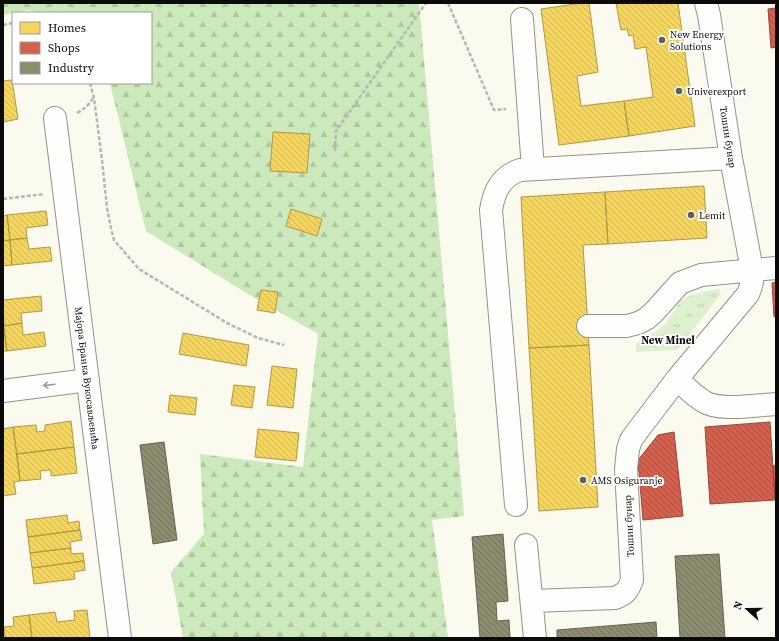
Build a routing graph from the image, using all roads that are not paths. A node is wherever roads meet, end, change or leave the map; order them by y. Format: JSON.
{"nodes":[{"id":1,"x":706,"y":3,"type":"edge"},
{"id":2,"x":522,"y":19,"type":"dead end"},
{"id":3,"x":55,"y":118,"type":"dead end"},
{"id":4,"x":731,"y":158,"type":"junction"},
{"id":5,"x":533,"y":169,"type":"junction"},
{"id":6,"x":776,"y":268,"type":"edge"},
{"id":7,"x":752,"y":270,"type":"junction"},
{"id":8,"x":588,"y":326,"type":"dead end"},
{"id":9,"x":676,"y":379,"type":"junction"},
{"id":10,"x":88,"y":380,"type":"junction"},
{"id":11,"x":3,"y":391,"type":"edge"},
{"id":12,"x":776,"y":404,"type":"edge"},
{"id":13,"x":516,"y":505,"type":"dead end"},
{"id":14,"x":526,"y":545,"type":"dead end"},
{"id":15,"x":532,"y":601,"type":"junction"},
{"id":16,"x":120,"y":638,"type":"edge"},
{"id":17,"x":535,"y":638,"type":"edge"}],
"edges":[{"from":1,"to":4,"type":"street","name":"Тошин бунар"},
{"from":2,"to":5,"type":"street"},
{"from":3,"to":10,"type":"street","name":"Мајора Бранка Вукосављевића"},
{"from":4,"to":5,"type":"street"},
{"from":4,"to":7,"type":"street","name":"Тошин бунар"},
{"from":5,"to":13,"type":"street"},
{"from":6,"to":7,"type":"street"},
{"from":7,"to":8,"type":"street"},
{"from":7,"to":9,"type":"street","name":"Тошин бунар"},
{"from":9,"to":12,"type":"street"},
{"from":9,"to":15,"type":"street","name":"Тошин бунар"},
{"from":10,"to":11,"type":"street","one_way":true},
{"from":10,"to":16,"type":"street","name":"Мајора Бранка Вукосављевића"},
{"from":14,"to":15,"type":"street"},
{"from":15,"to":17,"type":"street"}]}
